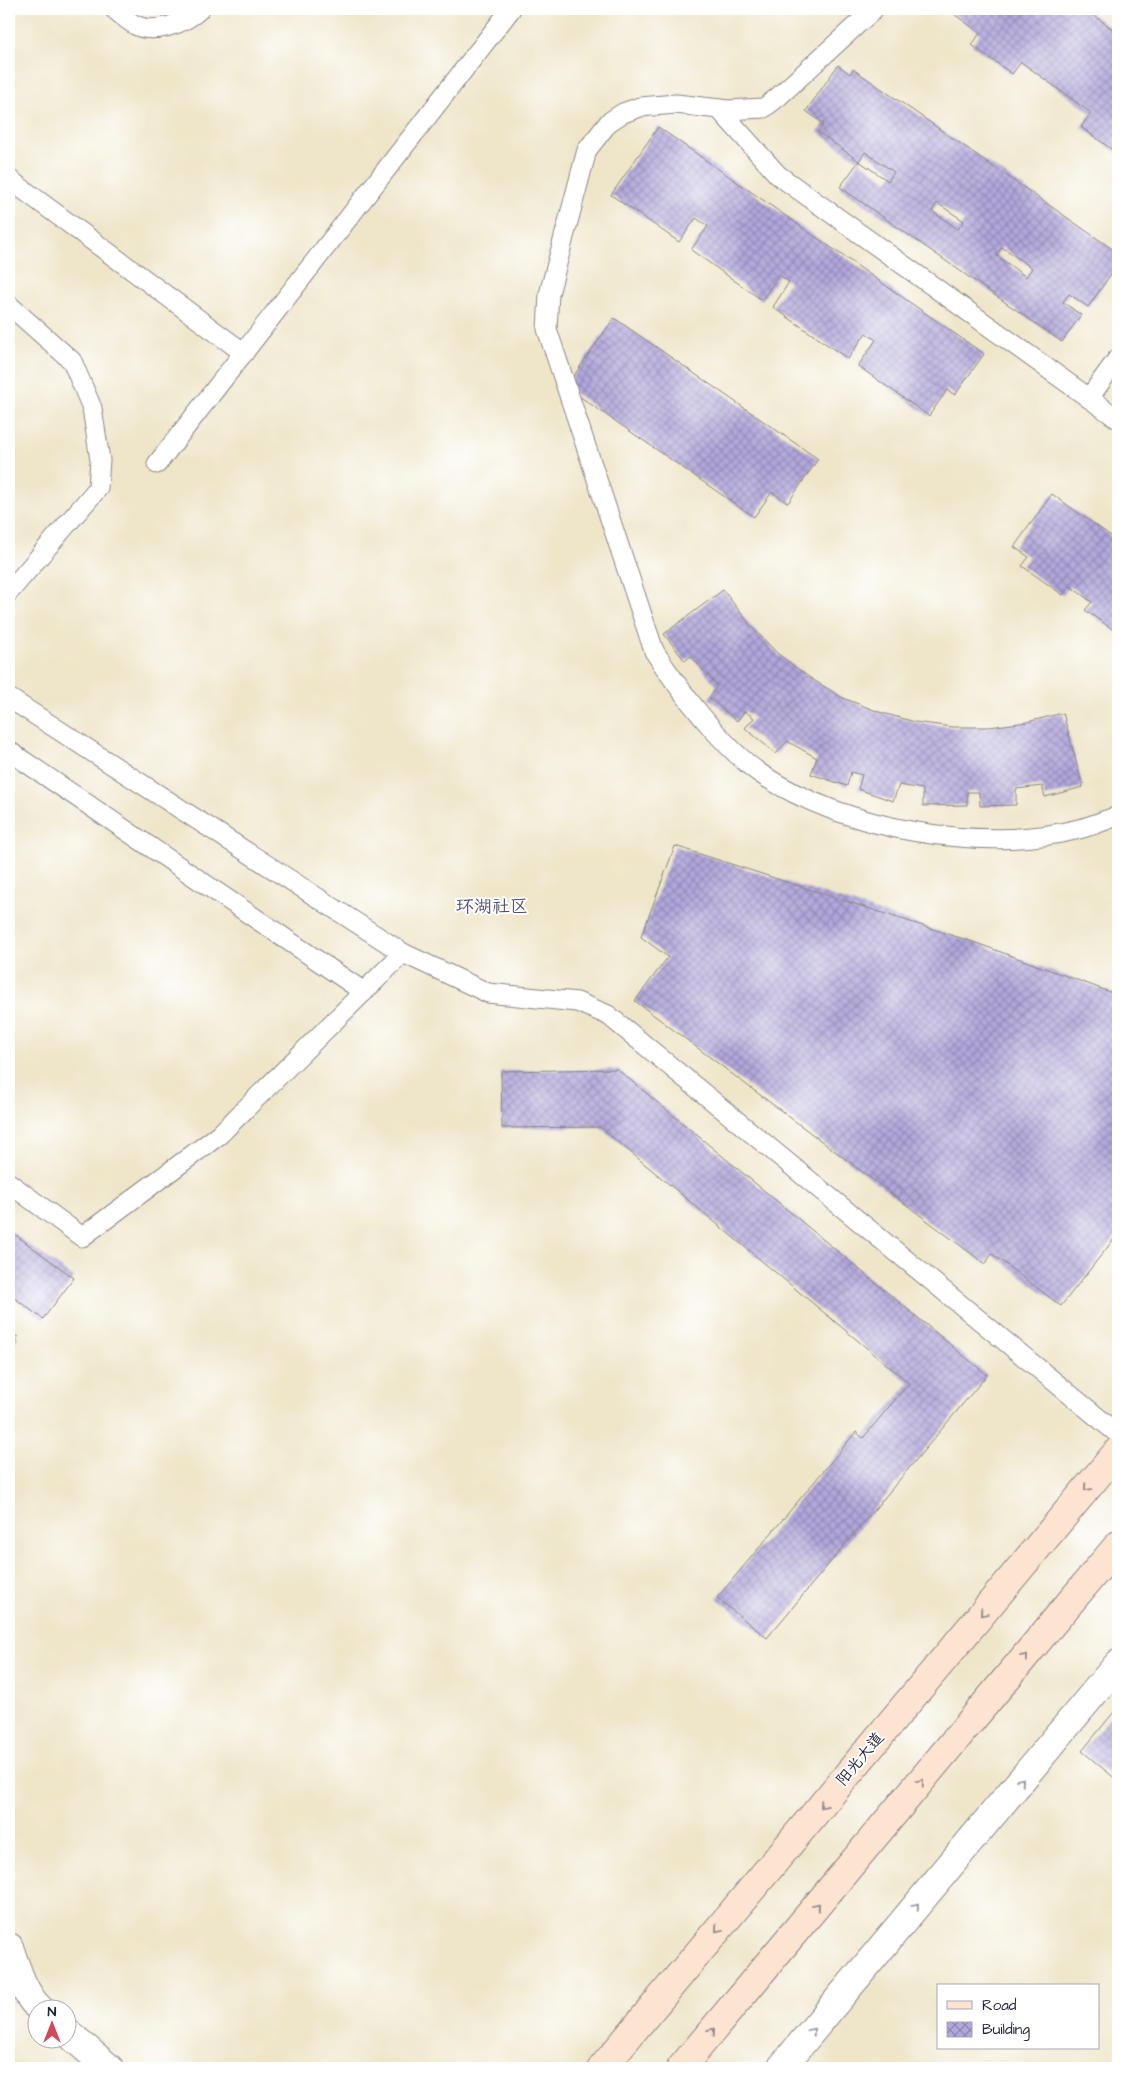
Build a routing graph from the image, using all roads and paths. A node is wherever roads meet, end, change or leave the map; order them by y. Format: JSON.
{"nodes":[{"id":1,"x":114,"y":9,"type":"edge"},
{"id":2,"x":200,"y":9,"type":"edge"},
{"id":3,"x":874,"y":9,"type":"edge"},
{"id":4,"x":505,"y":11,"type":"edge"},
{"id":5,"x":718,"y":109,"type":"junction"},
{"id":6,"x":9,"y":180,"type":"edge"},
{"id":7,"x":9,"y":305,"type":"edge"},
{"id":8,"x":244,"y":352,"type":"junction"},
{"id":9,"x":1118,"y":358,"type":"edge"},
{"id":10,"x":1089,"y":398,"type":"junction"},
{"id":11,"x":1118,"y":419,"type":"edge"},
{"id":12,"x":157,"y":464,"type":"dead end"},
{"id":13,"x":9,"y":592,"type":"edge"},
{"id":14,"x":9,"y":698,"type":"edge"},
{"id":15,"x":9,"y":751,"type":"edge"},
{"id":16,"x":1118,"y":816,"type":"edge"},
{"id":17,"x":403,"y":953,"type":"junction"},
{"id":18,"x":364,"y":992,"type":"junction"},
{"id":19,"x":9,"y":1183,"type":"edge"},
{"id":20,"x":1118,"y":1434,"type":"edge"},
{"id":21,"x":1118,"y":1451,"type":"edge"},
{"id":22,"x":1118,"y":1546,"type":"edge"},
{"id":23,"x":1118,"y":1664,"type":"edge"},
{"id":24,"x":9,"y":1948,"type":"edge"},
{"id":25,"x":32,"y":2000,"type":"edge"},
{"id":26,"x":78,"y":2041,"type":"edge"},
{"id":27,"x":109,"y":2068,"type":"edge"},
{"id":28,"x":602,"y":2068,"type":"edge"},
{"id":29,"x":681,"y":2068,"type":"edge"},
{"id":30,"x":781,"y":2068,"type":"edge"}],
"edges":[{"from":1,"to":2,"type":"lane"},
{"from":3,"to":5,"type":"lane"},
{"from":4,"to":8,"type":"lane"},
{"from":5,"to":10,"type":"lane"},
{"from":5,"to":16,"type":"lane"},
{"from":6,"to":8,"type":"lane"},
{"from":7,"to":13,"type":"lane"},
{"from":8,"to":12,"type":"lane"},
{"from":9,"to":10,"type":"lane"},
{"from":10,"to":11,"type":"lane"},
{"from":14,"to":17,"type":"lane"},
{"from":15,"to":18,"type":"lane"},
{"from":17,"to":18,"type":"lane"},
{"from":17,"to":20,"type":"lane"},
{"from":18,"to":19,"type":"lane"},
{"from":21,"to":28,"type":"main road","name":"阳光大道","one_way":true},
{"from":29,"to":22,"type":"main road","one_way":true},
{"from":30,"to":23,"type":"street","one_way":true},
{"from":24,"to":25,"type":"street"},
{"from":26,"to":27,"type":"street"}]}
